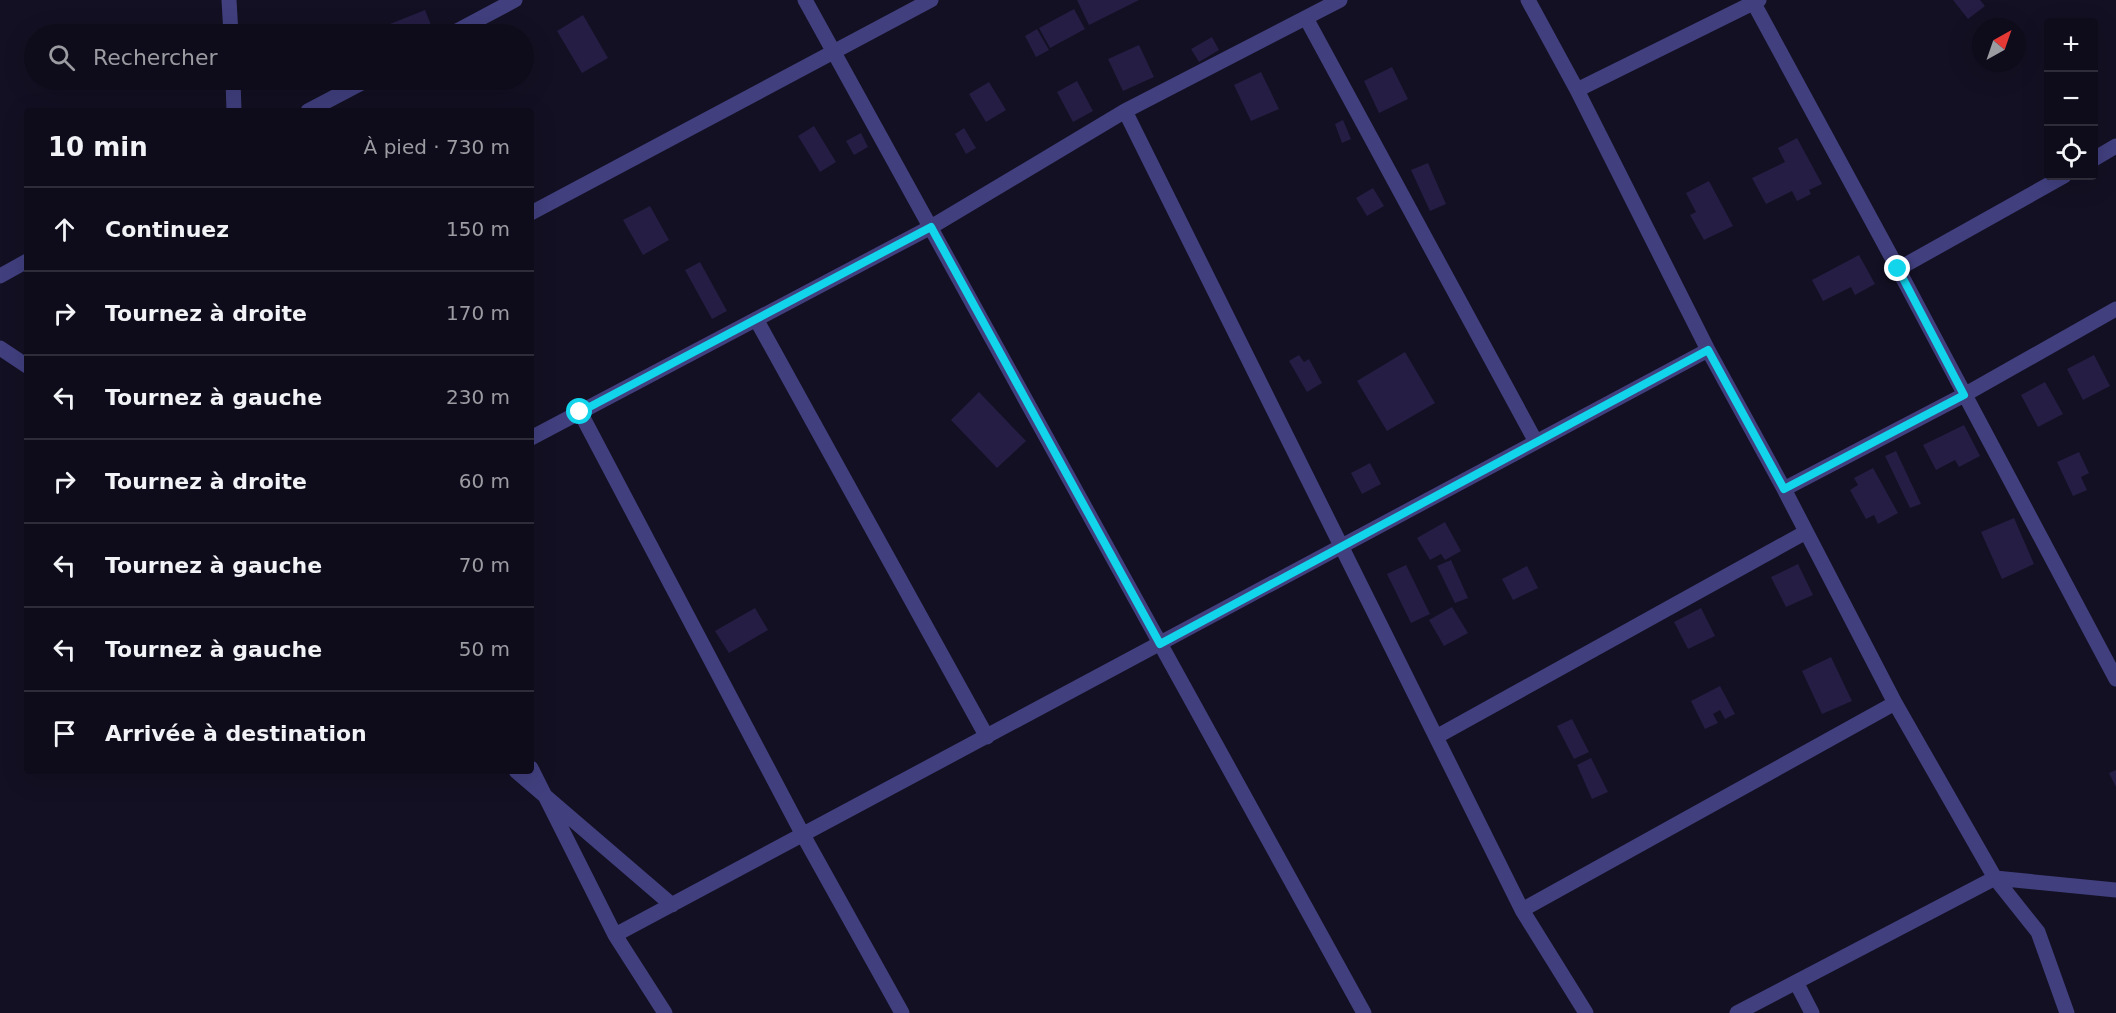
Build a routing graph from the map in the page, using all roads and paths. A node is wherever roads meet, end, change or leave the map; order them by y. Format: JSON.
{"nodes":[{"id":1,"x":230,"y":0,"type":"edge"},
{"id":2,"x":515,"y":0,"type":"edge"},
{"id":3,"x":805,"y":0,"type":"edge"},
{"id":4,"x":931,"y":0,"type":"edge"},
{"id":5,"x":1340,"y":0,"type":"edge"},
{"id":6,"x":1528,"y":0,"type":"edge"},
{"id":7,"x":1755,"y":1,"type":"edge"},
{"id":8,"x":1306,"y":18,"type":"junction"},
{"id":9,"x":231,"y":24,"type":"edge"},
{"id":10,"x":470,"y":24,"type":"edge"},
{"id":11,"x":833,"y":51,"type":"junction"},
{"id":12,"x":233,"y":90,"type":"edge"},
{"id":13,"x":348,"y":90,"type":"edge"},
{"id":14,"x":1577,"y":90,"type":"junction"},
{"id":15,"x":234,"y":108,"type":"edge"},
{"id":16,"x":314,"y":108,"type":"edge"},
{"id":17,"x":1125,"y":111,"type":"junction"},
{"id":18,"x":2116,"y":146,"type":"edge"},
{"id":19,"x":2098,"y":157,"type":"edge"},
{"id":20,"x":2057,"y":180,"type":"edge"},
{"id":21,"x":534,"y":211,"type":"edge"},
{"id":22,"x":931,"y":227,"type":"junction"},
{"id":23,"x":24,"y":263,"type":"edge"},
{"id":24,"x":1898,"y":269,"type":"junction"},
{"id":25,"x":0,"y":276,"type":"edge"},
{"id":26,"x":2116,"y":309,"type":"edge"},
{"id":27,"x":756,"y":319,"type":"junction"},
{"id":28,"x":0,"y":348,"type":"edge"},
{"id":29,"x":1708,"y":350,"type":"junction"},
{"id":30,"x":24,"y":364,"type":"edge"},
{"id":31,"x":1964,"y":395,"type":"junction"},
{"id":32,"x":580,"y":412,"type":"junction"},
{"id":33,"x":534,"y":436,"type":"edge"},
{"id":34,"x":1536,"y":442,"type":"junction"},
{"id":35,"x":1784,"y":489,"type":"junction"},
{"id":36,"x":1806,"y":532,"type":"junction"},
{"id":37,"x":1342,"y":547,"type":"junction"},
{"id":38,"x":1160,"y":644,"type":"junction"},
{"id":39,"x":2116,"y":679,"type":"edge"},
{"id":40,"x":1895,"y":703,"type":"junction"},
{"id":41,"x":987,"y":737,"type":"junction"},
{"id":42,"x":1436,"y":737,"type":"junction"},
{"id":43,"x":519,"y":774,"type":"edge"},
{"id":44,"x":534,"y":774,"type":"edge"},
{"id":45,"x":546,"y":798,"type":"junction"},
{"id":46,"x":804,"y":835,"type":"junction"},
{"id":47,"x":1995,"y":878,"type":"junction"},
{"id":48,"x":2116,"y":890,"type":"edge"},
{"id":49,"x":672,"y":905,"type":"junction"},
{"id":50,"x":1522,"y":910,"type":"junction"},
{"id":51,"x":615,"y":935,"type":"junction"},
{"id":52,"x":1796,"y":982,"type":"junction"},
{"id":53,"x":665,"y":1013,"type":"edge"},
{"id":54,"x":902,"y":1013,"type":"edge"},
{"id":55,"x":1364,"y":1013,"type":"edge"},
{"id":56,"x":1586,"y":1013,"type":"edge"},
{"id":57,"x":1737,"y":1013,"type":"edge"},
{"id":58,"x":1812,"y":1013,"type":"edge"},
{"id":59,"x":2067,"y":1013,"type":"edge"}],
"edges":[{"from":1,"to":9,"type":"street"},
{"from":2,"to":10,"type":"street"},
{"from":3,"to":11,"type":"street"},
{"from":4,"to":11,"type":"street"},
{"from":5,"to":8,"type":"street"},
{"from":6,"to":14,"type":"street"},
{"from":7,"to":14,"type":"street"},
{"from":7,"to":24,"type":"street"},
{"from":8,"to":17,"type":"street"},
{"from":8,"to":34,"type":"street"},
{"from":11,"to":21,"type":"street"},
{"from":11,"to":22,"type":"street"},
{"from":12,"to":15,"type":"street"},
{"from":13,"to":16,"type":"street"},
{"from":14,"to":29,"type":"street"},
{"from":17,"to":22,"type":"street"},
{"from":17,"to":37,"type":"street"},
{"from":18,"to":19,"type":"street"},
{"from":20,"to":24,"type":"street"},
{"from":22,"to":27,"type":"street"},
{"from":22,"to":38,"type":"street"},
{"from":23,"to":25,"type":"street"},
{"from":24,"to":31,"type":"street"},
{"from":26,"to":31,"type":"street"},
{"from":27,"to":32,"type":"street"},
{"from":27,"to":41,"type":"street"},
{"from":28,"to":30,"type":"street"},
{"from":29,"to":34,"type":"street"},
{"from":29,"to":35,"type":"street"},
{"from":31,"to":35,"type":"street"},
{"from":31,"to":39,"type":"street"},
{"from":32,"to":33,"type":"street"},
{"from":32,"to":46,"type":"street"},
{"from":34,"to":37,"type":"street"},
{"from":35,"to":36,"type":"street"},
{"from":36,"to":40,"type":"street"},
{"from":36,"to":42,"type":"street"},
{"from":37,"to":38,"type":"street"},
{"from":37,"to":42,"type":"street"},
{"from":38,"to":41,"type":"street"},
{"from":38,"to":55,"type":"street"},
{"from":40,"to":47,"type":"street"},
{"from":40,"to":50,"type":"street"},
{"from":41,"to":46,"type":"street"},
{"from":42,"to":50,"type":"street"},
{"from":43,"to":45,"type":"street"},
{"from":44,"to":45,"type":"street"},
{"from":45,"to":49,"type":"street"},
{"from":45,"to":51,"type":"street"},
{"from":46,"to":49,"type":"street"},
{"from":46,"to":54,"type":"street"},
{"from":47,"to":48,"type":"street"},
{"from":47,"to":52,"type":"street"},
{"from":47,"to":59,"type":"street"},
{"from":49,"to":51,"type":"street"},
{"from":50,"to":56,"type":"street"},
{"from":51,"to":53,"type":"street"},
{"from":52,"to":57,"type":"street"},
{"from":52,"to":58,"type":"street"}]}
